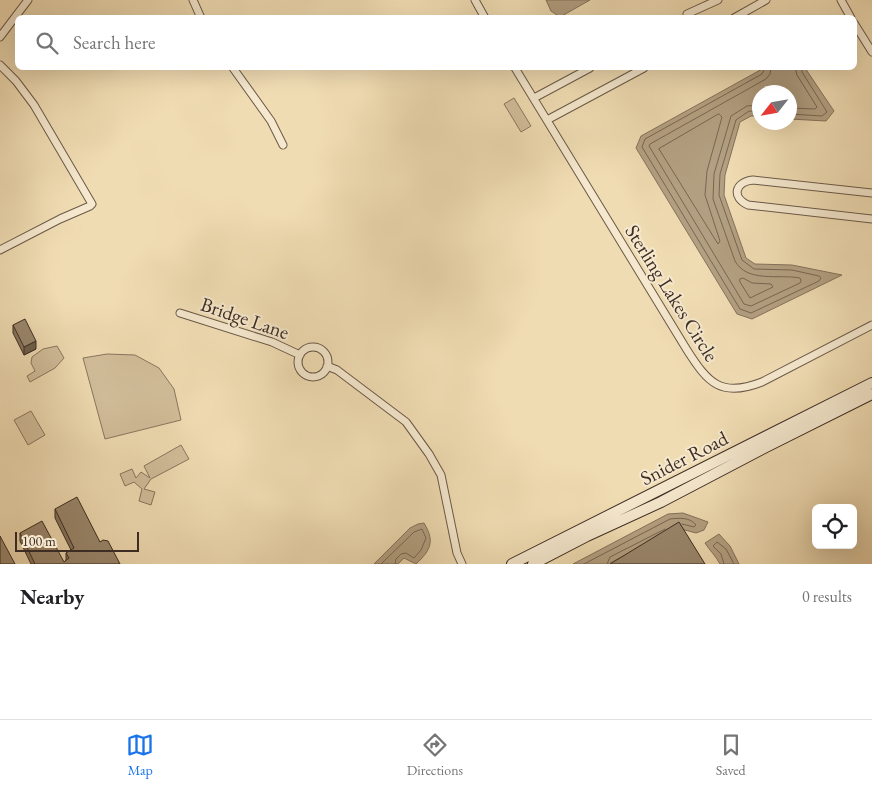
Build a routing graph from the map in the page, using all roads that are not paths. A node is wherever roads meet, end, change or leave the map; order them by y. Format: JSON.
{"nodes":[{"id":1,"x":28,"y":0,"type":"edge"},
{"id":2,"x":192,"y":0,"type":"edge"},
{"id":3,"x":474,"y":0,"type":"edge"},
{"id":4,"x":710,"y":0,"type":"edge"},
{"id":5,"x":718,"y":0,"type":"edge"},
{"id":6,"x":766,"y":0,"type":"edge"},
{"id":7,"x":841,"y":0,"type":"edge"},
{"id":8,"x":17,"y":15,"type":"edge"},
{"id":9,"x":200,"y":15,"type":"edge"},
{"id":10,"x":483,"y":15,"type":"edge"},
{"id":11,"x":686,"y":15,"type":"edge"},
{"id":12,"x":686,"y":15,"type":"edge"},
{"id":13,"x":739,"y":15,"type":"edge"},
{"id":14,"x":849,"y":15,"type":"edge"},
{"id":15,"x":15,"y":17,"type":"edge"},
{"id":16,"x":857,"y":28,"type":"edge"},
{"id":17,"x":0,"y":37,"type":"edge"},
{"id":18,"x":872,"y":52,"type":"edge"},
{"id":19,"x":0,"y":65,"type":"edge"},
{"id":20,"x":234,"y":70,"type":"edge"},
{"id":21,"x":516,"y":70,"type":"edge"},
{"id":22,"x":586,"y":70,"type":"edge"},
{"id":23,"x":640,"y":70,"type":"edge"},
{"id":24,"x":534,"y":98,"type":"junction"},
{"id":25,"x":547,"y":120,"type":"junction"},
{"id":26,"x":283,"y":145,"type":"dead end"},
{"id":27,"x":872,"y":193,"type":"edge"},
{"id":28,"x":872,"y":219,"type":"edge"},
{"id":29,"x":0,"y":250,"type":"edge"},
{"id":30,"x":180,"y":313,"type":"dead end"},
{"id":31,"x":872,"y":325,"type":"edge"},
{"id":32,"x":300,"y":355,"type":"junction"},
{"id":33,"x":327,"y":366,"type":"junction"},
{"id":34,"x":872,"y":383,"type":"edge"},
{"id":35,"x":872,"y":394,"type":"edge"},
{"id":36,"x":462,"y":564,"type":"edge"},
{"id":37,"x":512,"y":564,"type":"edge"},
{"id":38,"x":533,"y":564,"type":"edge"}],
"edges":[{"from":1,"to":8,"type":"street"},
{"from":2,"to":9,"type":"street"},
{"from":3,"to":10,"type":"street"},
{"from":4,"to":11,"type":"street"},
{"from":5,"to":12,"type":"street"},
{"from":6,"to":13,"type":"street"},
{"from":7,"to":14,"type":"street"},
{"from":15,"to":17,"type":"street"},
{"from":16,"to":18,"type":"street"},
{"from":19,"to":29,"type":"street"},
{"from":20,"to":26,"type":"street"},
{"from":21,"to":24,"type":"street","name":"Sterling Lakes Circle"},
{"from":22,"to":24,"type":"street"},
{"from":23,"to":25,"type":"street"},
{"from":24,"to":25,"type":"street","name":"Sterling Lakes Circle"},
{"from":25,"to":31,"type":"street","name":"Sterling Lakes Circle"},
{"from":27,"to":28,"type":"street"},
{"from":30,"to":32,"type":"street","name":"Bridge Lane"},
{"from":32,"to":33,"type":"street","name":"Bridge Lane"},
{"from":32,"to":33,"type":"street","name":"Bridge Lane"},
{"from":33,"to":36,"type":"street","name":"Bridge Lane"},
{"from":34,"to":37,"type":"street","name":"Snider Road"},
{"from":35,"to":38,"type":"street","name":"Snider Road"}]}
